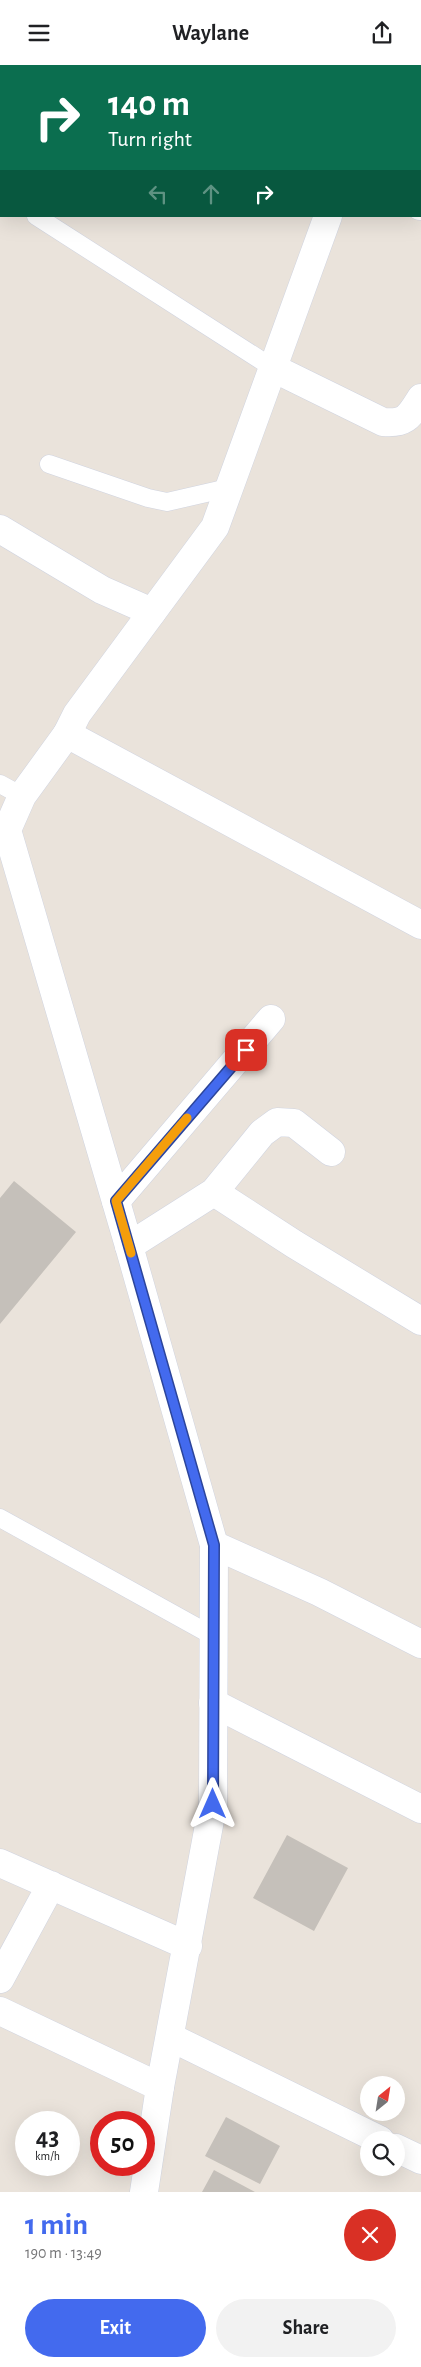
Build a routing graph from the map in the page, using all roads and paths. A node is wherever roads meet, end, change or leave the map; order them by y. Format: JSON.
{"nodes":[{"id":1,"x":38,"y":217,"type":"edge"},
{"id":2,"x":328,"y":217,"type":"edge"},
{"id":3,"x":272,"y":368,"type":"junction"},
{"id":4,"x":421,"y":398,"type":"edge"},
{"id":5,"x":49,"y":464,"type":"dead end"},
{"id":6,"x":228,"y":488,"type":"junction"},
{"id":7,"x":0,"y":529,"type":"edge"},
{"id":8,"x":152,"y":612,"type":"junction"},
{"id":9,"x":67,"y":734,"type":"junction"},
{"id":10,"x":11,"y":790,"type":"edge"},
{"id":11,"x":3,"y":836,"type":"edge"},
{"id":12,"x":421,"y":925,"type":"edge"},
{"id":13,"x":271,"y":1019,"type":"dead end"},
{"id":14,"x":331,"y":1152,"type":"dead end"},
{"id":15,"x":214,"y":1192,"type":"junction"},
{"id":16,"x":116,"y":1201,"type":"junction"},
{"id":17,"x":130,"y":1246,"type":"junction"},
{"id":18,"x":421,"y":1321,"type":"edge"},
{"id":19,"x":0,"y":1518,"type":"edge"},
{"id":20,"x":214,"y":1545,"type":"junction"},
{"id":21,"x":213,"y":1636,"type":"junction"},
{"id":22,"x":421,"y":1644,"type":"edge"},
{"id":23,"x":213,"y":1703,"type":"junction"},
{"id":24,"x":421,"y":1809,"type":"edge"},
{"id":25,"x":0,"y":1863,"type":"edge"},
{"id":26,"x":51,"y":1885,"type":"junction"},
{"id":27,"x":188,"y":1946,"type":"junction"},
{"id":28,"x":0,"y":1979,"type":"edge"},
{"id":29,"x":0,"y":2011,"type":"edge"},
{"id":30,"x":170,"y":2037,"type":"junction"},
{"id":31,"x":160,"y":2087,"type":"junction"},
{"id":32,"x":362,"y":2131,"type":"edge"},
{"id":33,"x":405,"y":2152,"type":"edge"},
{"id":34,"x":421,"y":2160,"type":"edge"},
{"id":35,"x":144,"y":2192,"type":"edge"}],
"edges":[{"from":1,"to":3,"type":"lane"},
{"from":2,"to":3,"type":"street"},
{"from":3,"to":4,"type":"street"},
{"from":3,"to":6,"type":"street"},
{"from":5,"to":6,"type":"lane"},
{"from":6,"to":8,"type":"street"},
{"from":7,"to":8,"type":"street"},
{"from":8,"to":9,"type":"street"},
{"from":9,"to":10,"type":"street"},
{"from":9,"to":12,"type":"street"},
{"from":10,"to":11,"type":"street"},
{"from":11,"to":16,"type":"street"},
{"from":13,"to":16,"type":"street"},
{"from":14,"to":15,"type":"street"},
{"from":15,"to":17,"type":"street"},
{"from":15,"to":18,"type":"street"},
{"from":16,"to":17,"type":"street"},
{"from":17,"to":20,"type":"street"},
{"from":19,"to":21,"type":"lane"},
{"from":20,"to":21,"type":"street"},
{"from":20,"to":22,"type":"street"},
{"from":21,"to":23,"type":"street"},
{"from":23,"to":24,"type":"street"},
{"from":23,"to":27,"type":"street"},
{"from":25,"to":26,"type":"street"},
{"from":26,"to":27,"type":"street"},
{"from":26,"to":28,"type":"street"},
{"from":27,"to":30,"type":"street"},
{"from":29,"to":31,"type":"street"},
{"from":30,"to":31,"type":"street"},
{"from":30,"to":32,"type":"street"},
{"from":31,"to":35,"type":"street"},
{"from":33,"to":34,"type":"street"}]}
